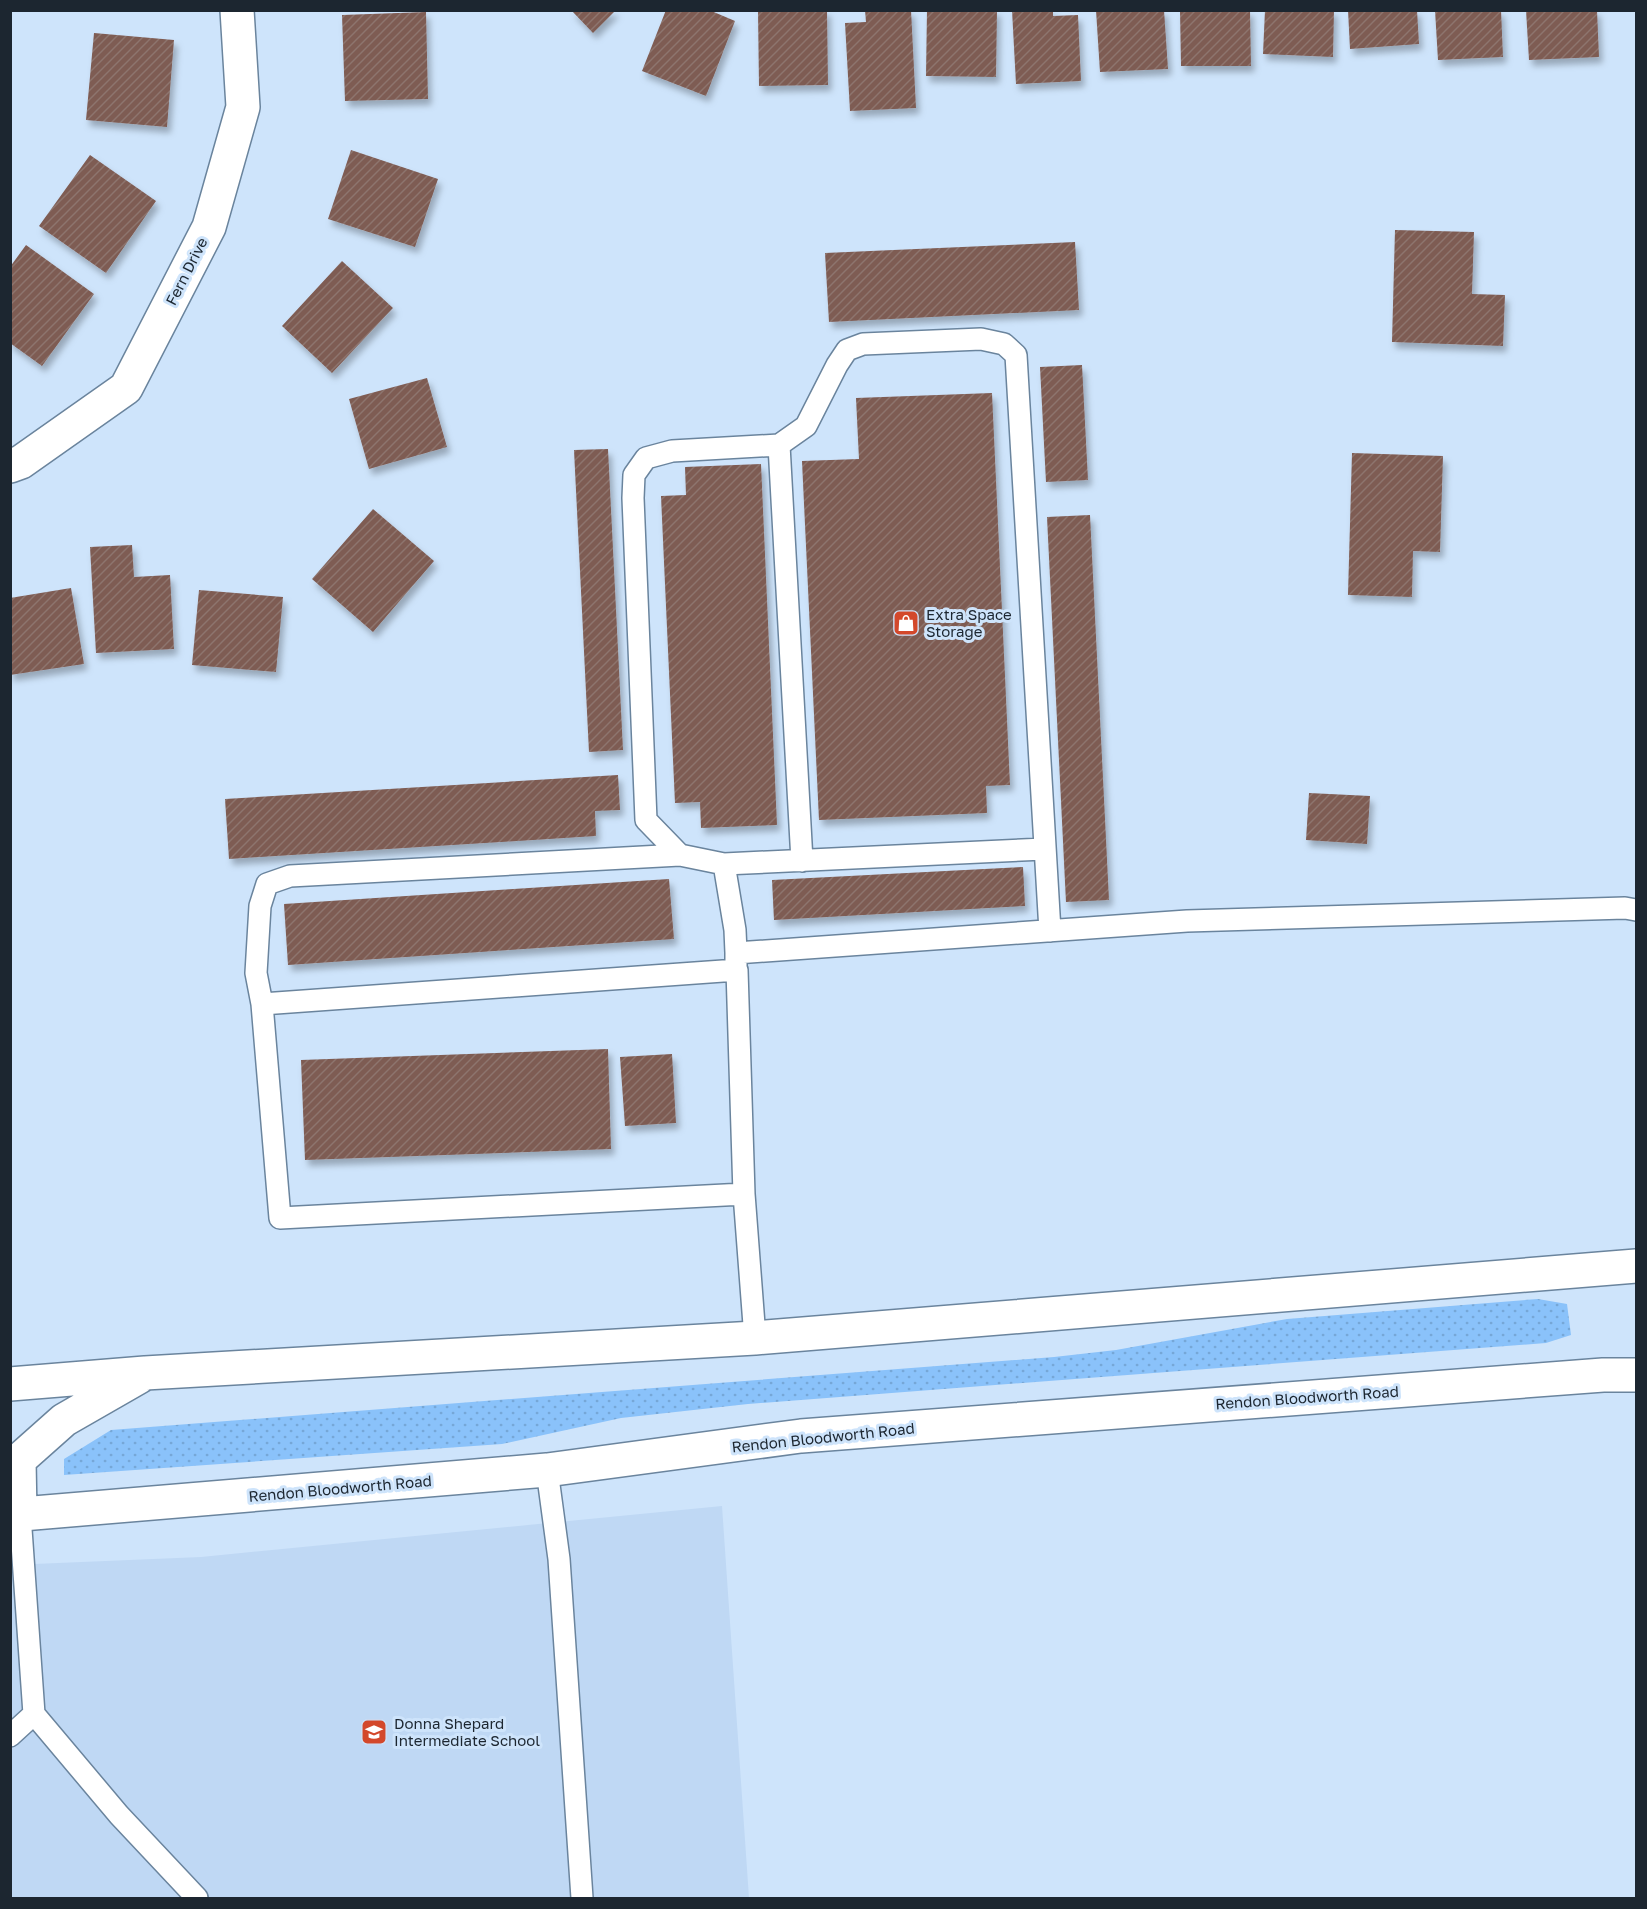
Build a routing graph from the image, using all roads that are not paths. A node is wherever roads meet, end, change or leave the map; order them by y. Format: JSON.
{"nodes":[{"id":1,"x":237,"y":10,"type":"edge"},
{"id":2,"x":779,"y":445,"type":"junction"},
{"id":3,"x":10,"y":466,"type":"edge"},
{"id":4,"x":1044,"y":849,"type":"junction"},
{"id":5,"x":680,"y":855,"type":"junction"},
{"id":6,"x":802,"y":861,"type":"junction"},
{"id":7,"x":724,"y":864,"type":"junction"},
{"id":8,"x":1636,"y":910,"type":"edge"},
{"id":9,"x":1050,"y":931,"type":"junction"},
{"id":10,"x":736,"y":962,"type":"junction"},
{"id":11,"x":262,"y":1004,"type":"junction"},
{"id":12,"x":744,"y":1194,"type":"junction"},
{"id":13,"x":1636,"y":1266,"type":"edge"},
{"id":14,"x":755,"y":1338,"type":"junction"},
{"id":15,"x":146,"y":1373,"type":"junction"},
{"id":16,"x":1636,"y":1375,"type":"edge"},
{"id":17,"x":10,"y":1384,"type":"edge"},
{"id":18,"x":547,"y":1470,"type":"junction"},
{"id":19,"x":15,"y":1515,"type":"edge"},
{"id":20,"x":34,"y":1714,"type":"junction"},
{"id":21,"x":10,"y":1736,"type":"edge"},
{"id":22,"x":197,"y":1899,"type":"edge"},
{"id":23,"x":582,"y":1899,"type":"edge"}],
"edges":[{"from":1,"to":3,"type":"main road","name":"Fern Drive"},
{"from":2,"to":4,"type":"lane"},
{"from":2,"to":5,"type":"lane"},
{"from":2,"to":6,"type":"lane"},
{"from":4,"to":6,"type":"lane"},
{"from":4,"to":9,"type":"lane"},
{"from":5,"to":7,"type":"lane"},
{"from":5,"to":11,"type":"lane"},
{"from":6,"to":7,"type":"lane"},
{"from":7,"to":10,"type":"lane"},
{"from":8,"to":9,"type":"lane"},
{"from":9,"to":10,"type":"lane"},
{"from":10,"to":11,"type":"lane"},
{"from":10,"to":12,"type":"lane"},
{"from":11,"to":12,"type":"lane"},
{"from":12,"to":14,"type":"lane"},
{"from":13,"to":14,"type":"main road"},
{"from":14,"to":15,"type":"main road"},
{"from":15,"to":17,"type":"main road"},
{"from":15,"to":19,"type":"main road"},
{"from":16,"to":18,"type":"main road","name":"Rendon Bloodworth Road"},
{"from":18,"to":19,"type":"main road","name":"Rendon Bloodworth Road"},
{"from":18,"to":23,"type":"lane"},
{"from":19,"to":20,"type":"lane"},
{"from":20,"to":21,"type":"lane"},
{"from":20,"to":22,"type":"lane"}]}
